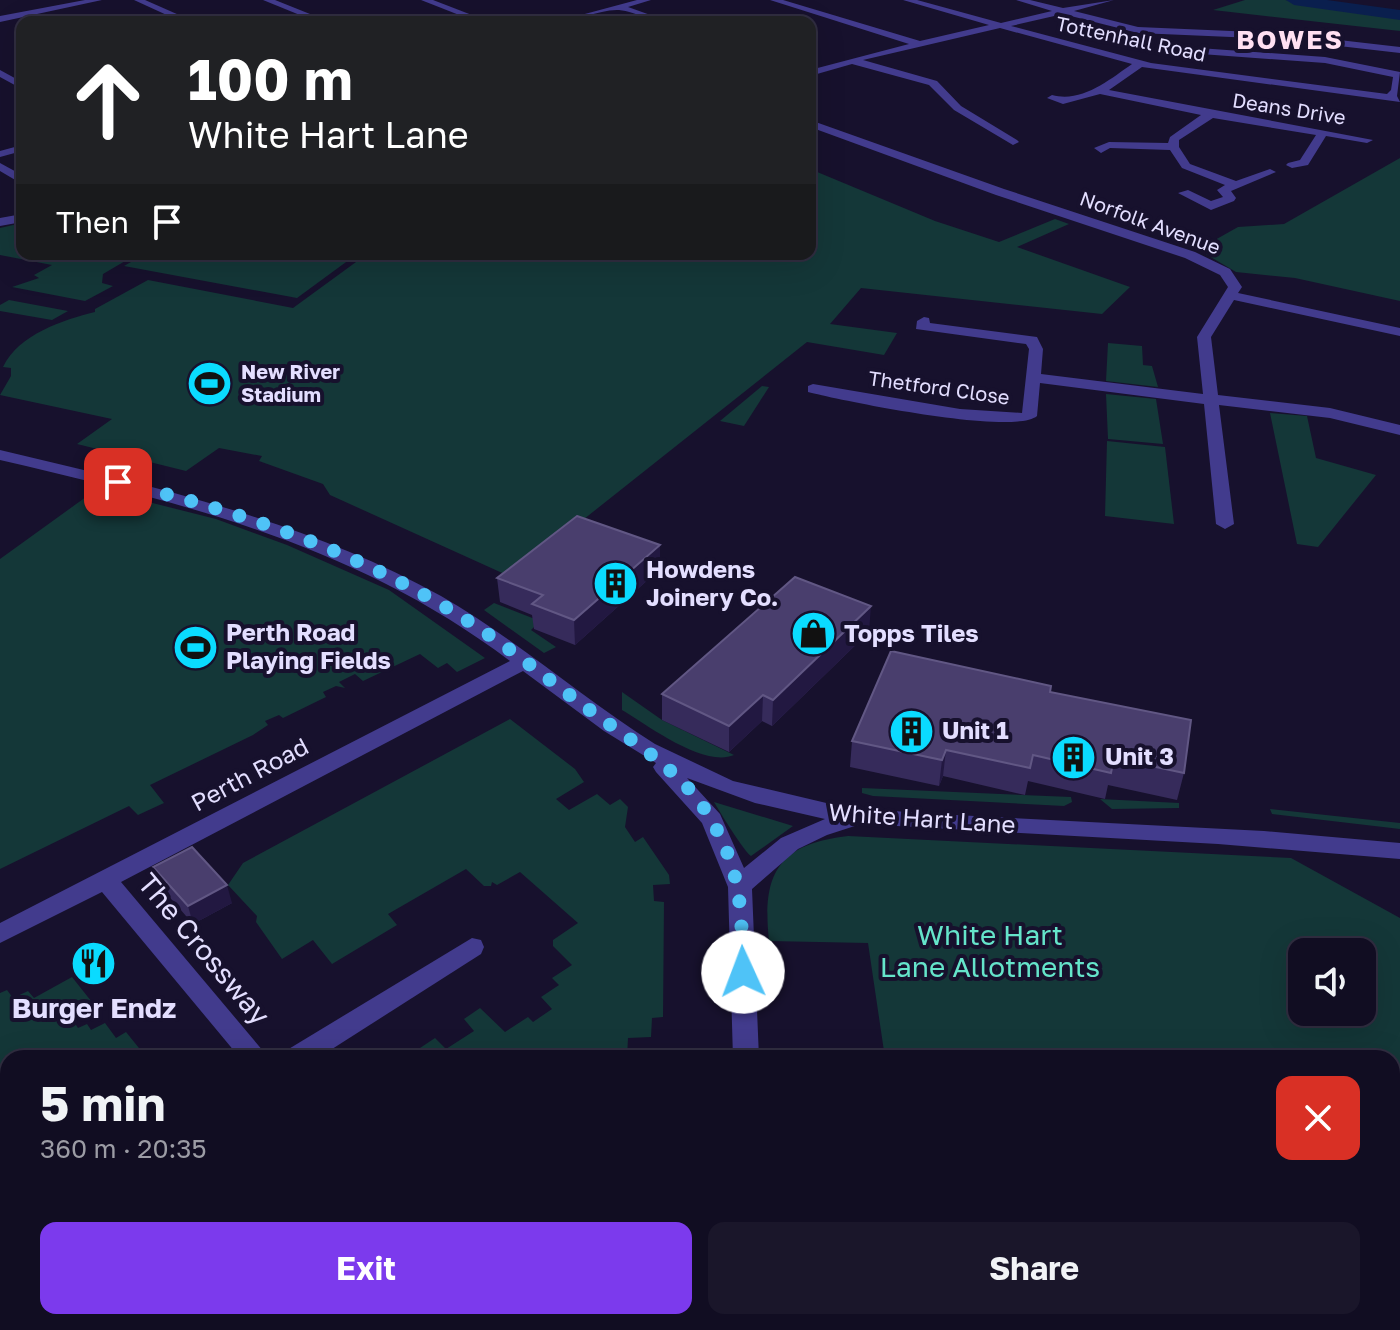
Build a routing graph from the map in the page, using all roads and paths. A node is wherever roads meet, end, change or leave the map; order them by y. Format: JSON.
{"nodes":[{"id":1,"x":98,"y":0,"type":"edge"},
{"id":2,"x":138,"y":0,"type":"edge"},
{"id":3,"x":267,"y":0,"type":"edge"},
{"id":4,"x":425,"y":0,"type":"edge"},
{"id":5,"x":595,"y":0,"type":"edge"},
{"id":6,"x":647,"y":0,"type":"edge"},
{"id":7,"x":774,"y":0,"type":"edge"},
{"id":8,"x":907,"y":0,"type":"edge"},
{"id":9,"x":1020,"y":0,"type":"edge"},
{"id":10,"x":1110,"y":0,"type":"edge"},
{"id":11,"x":16,"y":6,"type":"dead end"},
{"id":12,"x":618,"y":7,"type":"junction"},
{"id":13,"x":1061,"y":11,"type":"junction"},
{"id":14,"x":30,"y":13,"type":"junction"},
{"id":15,"x":36,"y":16,"type":"edge"},
{"id":16,"x":176,"y":16,"type":"edge"},
{"id":17,"x":309,"y":16,"type":"edge"},
{"id":18,"x":469,"y":16,"type":"edge"},
{"id":19,"x":583,"y":16,"type":"edge"},
{"id":20,"x":646,"y":16,"type":"edge"},
{"id":21,"x":0,"y":19,"type":"edge"},
{"id":22,"x":996,"y":25,"type":"junction"},
{"id":23,"x":917,"y":44,"type":"junction"},
{"id":24,"x":1400,"y":50,"type":"edge"},
{"id":25,"x":1193,"y":57,"type":"dead end"},
{"id":26,"x":850,"y":60,"type":"junction"},
{"id":27,"x":1139,"y":64,"type":"junction"},
{"id":28,"x":816,"y":69,"type":"edge"},
{"id":29,"x":1397,"y":74,"type":"edge"},
{"id":30,"x":1100,"y":91,"type":"junction"},
{"id":31,"x":1052,"y":98,"type":"dead end"},
{"id":32,"x":1395,"y":98,"type":"edge"},
{"id":33,"x":1205,"y":113,"type":"junction"},
{"id":34,"x":816,"y":125,"type":"edge"},
{"id":35,"x":1323,"y":133,"type":"junction"},
{"id":36,"x":1367,"y":140,"type":"dead end"},
{"id":37,"x":1013,"y":142,"type":"dead end"},
{"id":38,"x":1173,"y":147,"type":"junction"},
{"id":39,"x":1101,"y":150,"type":"dead end"},
{"id":40,"x":1292,"y":165,"type":"dead end"},
{"id":41,"x":1270,"y":172,"type":"dead end"},
{"id":42,"x":1236,"y":185,"type":"junction"},
{"id":43,"x":1184,"y":193,"type":"dead end"},
{"id":44,"x":1232,"y":296,"type":"junction"},
{"id":45,"x":924,"y":321,"type":"dead end"},
{"id":46,"x":1400,"y":332,"type":"edge"},
{"id":47,"x":862,"y":375,"type":"dead end"},
{"id":48,"x":1034,"y":378,"type":"junction"},
{"id":49,"x":813,"y":389,"type":"dead end"},
{"id":50,"x":851,"y":395,"type":"junction"},
{"id":51,"x":1210,"y":400,"type":"junction"},
{"id":52,"x":1400,"y":430,"type":"edge"},
{"id":53,"x":0,"y":455,"type":"edge"},
{"id":54,"x":1225,"y":524,"type":"dead end"},
{"id":55,"x":524,"y":662,"type":"junction"},
{"id":56,"x":633,"y":741,"type":"junction"},
{"id":57,"x":871,"y":819,"type":"junction"},
{"id":58,"x":1400,"y":851,"type":"edge"},
{"id":59,"x":105,"y":879,"type":"junction"},
{"id":60,"x":740,"y":887,"type":"junction"},
{"id":61,"x":0,"y":934,"type":"edge"},
{"id":62,"x":472,"y":947,"type":"dead end"},
{"id":63,"x":249,"y":1050,"type":"edge"},
{"id":64,"x":309,"y":1050,"type":"edge"},
{"id":65,"x":746,"y":1050,"type":"edge"}],
"edges":[{"from":1,"to":14,"type":"street"},
{"from":2,"to":16,"type":"street"},
{"from":3,"to":17,"type":"street"},
{"from":4,"to":18,"type":"street"},
{"from":5,"to":12,"type":"street"},
{"from":6,"to":12,"type":"street"},
{"from":7,"to":23,"type":"street"},
{"from":8,"to":22,"type":"street","name":"Tottenhall Road"},
{"from":9,"to":13,"type":"street"},
{"from":10,"to":13,"type":"street"},
{"from":11,"to":14,"type":"street"},
{"from":12,"to":19,"type":"street"},
{"from":12,"to":20,"type":"street"},
{"from":13,"to":22,"type":"street"},
{"from":13,"to":24,"type":"street"},
{"from":14,"to":15,"type":"street"},
{"from":14,"to":21,"type":"street"},
{"from":22,"to":23,"type":"street"},
{"from":22,"to":27,"type":"street","name":"Tottenhall Road"},
{"from":23,"to":26,"type":"street"},
{"from":25,"to":29,"type":"street"},
{"from":26,"to":28,"type":"street"},
{"from":26,"to":37,"type":"street"},
{"from":27,"to":30,"type":"street"},
{"from":27,"to":32,"type":"street","name":"Tottenhall Road"},
{"from":29,"to":32,"type":"street"},
{"from":30,"to":31,"type":"street"},
{"from":30,"to":33,"type":"street","name":"Deans Drive"},
{"from":33,"to":35,"type":"street","name":"Deans Drive"},
{"from":33,"to":38,"type":"street"},
{"from":34,"to":44,"type":"street","name":"Norfolk Avenue"},
{"from":35,"to":36,"type":"street","name":"Deans Drive"},
{"from":35,"to":40,"type":"street"},
{"from":38,"to":39,"type":"street"},
{"from":38,"to":42,"type":"street"},
{"from":41,"to":42,"type":"street"},
{"from":42,"to":43,"type":"street"},
{"from":44,"to":46,"type":"street"},
{"from":44,"to":51,"type":"street"},
{"from":45,"to":48,"type":"street","name":"Thetford Close"},
{"from":47,"to":50,"type":"street","name":"Thetford Close"},
{"from":48,"to":50,"type":"street","name":"Thetford Close"},
{"from":48,"to":51,"type":"street","name":"Thetford Close"},
{"from":49,"to":50,"type":"street","name":"Thetford Close"},
{"from":51,"to":52,"type":"street","name":"Thetford Close"},
{"from":51,"to":54,"type":"street"},
{"from":53,"to":55,"type":"street","name":"White Hart Lane"},
{"from":55,"to":56,"type":"street","name":"White Hart Lane"},
{"from":55,"to":59,"type":"street","name":"Perth Road"},
{"from":56,"to":57,"type":"street","name":"White Hart Lane"},
{"from":56,"to":60,"type":"street"},
{"from":57,"to":58,"type":"street","name":"White Hart Lane"},
{"from":57,"to":60,"type":"street"},
{"from":59,"to":61,"type":"street","name":"Perth Road"},
{"from":59,"to":63,"type":"street","name":"The Crossway"},
{"from":60,"to":65,"type":"street"},
{"from":62,"to":64,"type":"street"}]}
